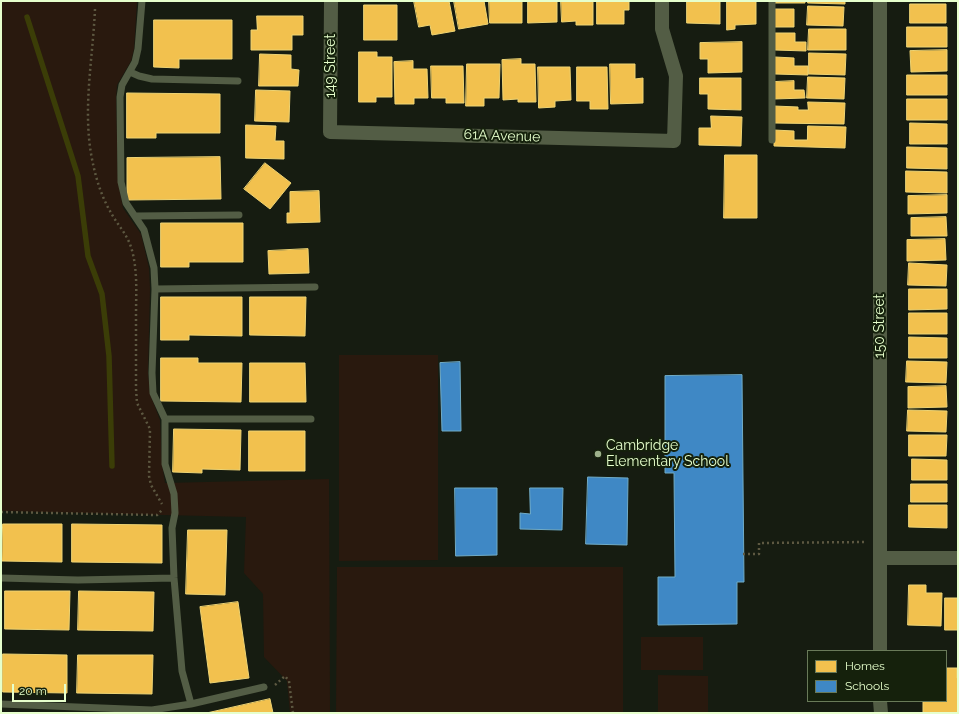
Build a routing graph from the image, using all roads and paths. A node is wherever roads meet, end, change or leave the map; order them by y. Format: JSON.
{"nodes":[{"id":1,"x":142,"y":1,"type":"edge"},
{"id":2,"x":331,"y":1,"type":"edge"},
{"id":3,"x":662,"y":1,"type":"edge"},
{"id":4,"x":772,"y":1,"type":"edge"},
{"id":5,"x":880,"y":1,"type":"edge"},
{"id":6,"x":95,"y":9,"type":"dead end"},
{"id":7,"x":130,"y":72,"type":"junction"},
{"id":8,"x":238,"y":80,"type":"dead end"},
{"id":9,"x":330,"y":132,"type":"joint"},
{"id":10,"x":772,"y":140,"type":"dead end"},
{"id":11,"x":239,"y":215,"type":"dead end"},
{"id":12,"x":136,"y":216,"type":"junction"},
{"id":13,"x":315,"y":287,"type":"dead end"},
{"id":14,"x":155,"y":289,"type":"junction"},
{"id":15,"x":165,"y":419,"type":"junction"},
{"id":16,"x":311,"y":419,"type":"dead end"},
{"id":17,"x":1,"y":512,"type":"edge"},
{"id":18,"x":859,"y":542,"type":"dead end"},
{"id":19,"x":743,"y":554,"type":"dead end"},
{"id":20,"x":880,"y":558,"type":"junction"},
{"id":21,"x":958,"y":558,"type":"edge"},
{"id":22,"x":1,"y":578,"type":"edge"},
{"id":23,"x":174,"y":578,"type":"junction"},
{"id":24,"x":880,"y":650,"type":"edge"},
{"id":25,"x":264,"y":686,"type":"joint"},
{"id":26,"x":880,"y":702,"type":"edge"},
{"id":27,"x":1,"y":704,"type":"edge"},
{"id":28,"x":191,"y":704,"type":"junction"},
{"id":29,"x":293,"y":713,"type":"edge"},
{"id":30,"x":880,"y":713,"type":"edge"}],
"edges":[{"from":1,"to":7,"type":"lane"},
{"from":2,"to":9,"type":"street","name":"149 Street"},
{"from":3,"to":9,"type":"street","name":"61A Avenue"},
{"from":4,"to":10,"type":"lane"},
{"from":5,"to":20,"type":"street","name":"150 Street"},
{"from":6,"to":17,"type":"path"},
{"from":7,"to":8,"type":"lane"},
{"from":7,"to":12,"type":"lane"},
{"from":11,"to":12,"type":"lane"},
{"from":12,"to":14,"type":"lane"},
{"from":13,"to":14,"type":"lane"},
{"from":14,"to":15,"type":"lane"},
{"from":15,"to":16,"type":"lane"},
{"from":15,"to":23,"type":"lane"},
{"from":18,"to":19,"type":"path"},
{"from":20,"to":21,"type":"street"},
{"from":20,"to":24,"type":"street","name":"150 Street"},
{"from":22,"to":23,"type":"lane"},
{"from":23,"to":28,"type":"lane"},
{"from":25,"to":28,"type":"lane"},
{"from":25,"to":29,"type":"path"},
{"from":26,"to":30,"type":"street"},
{"from":27,"to":28,"type":"lane"}]}
